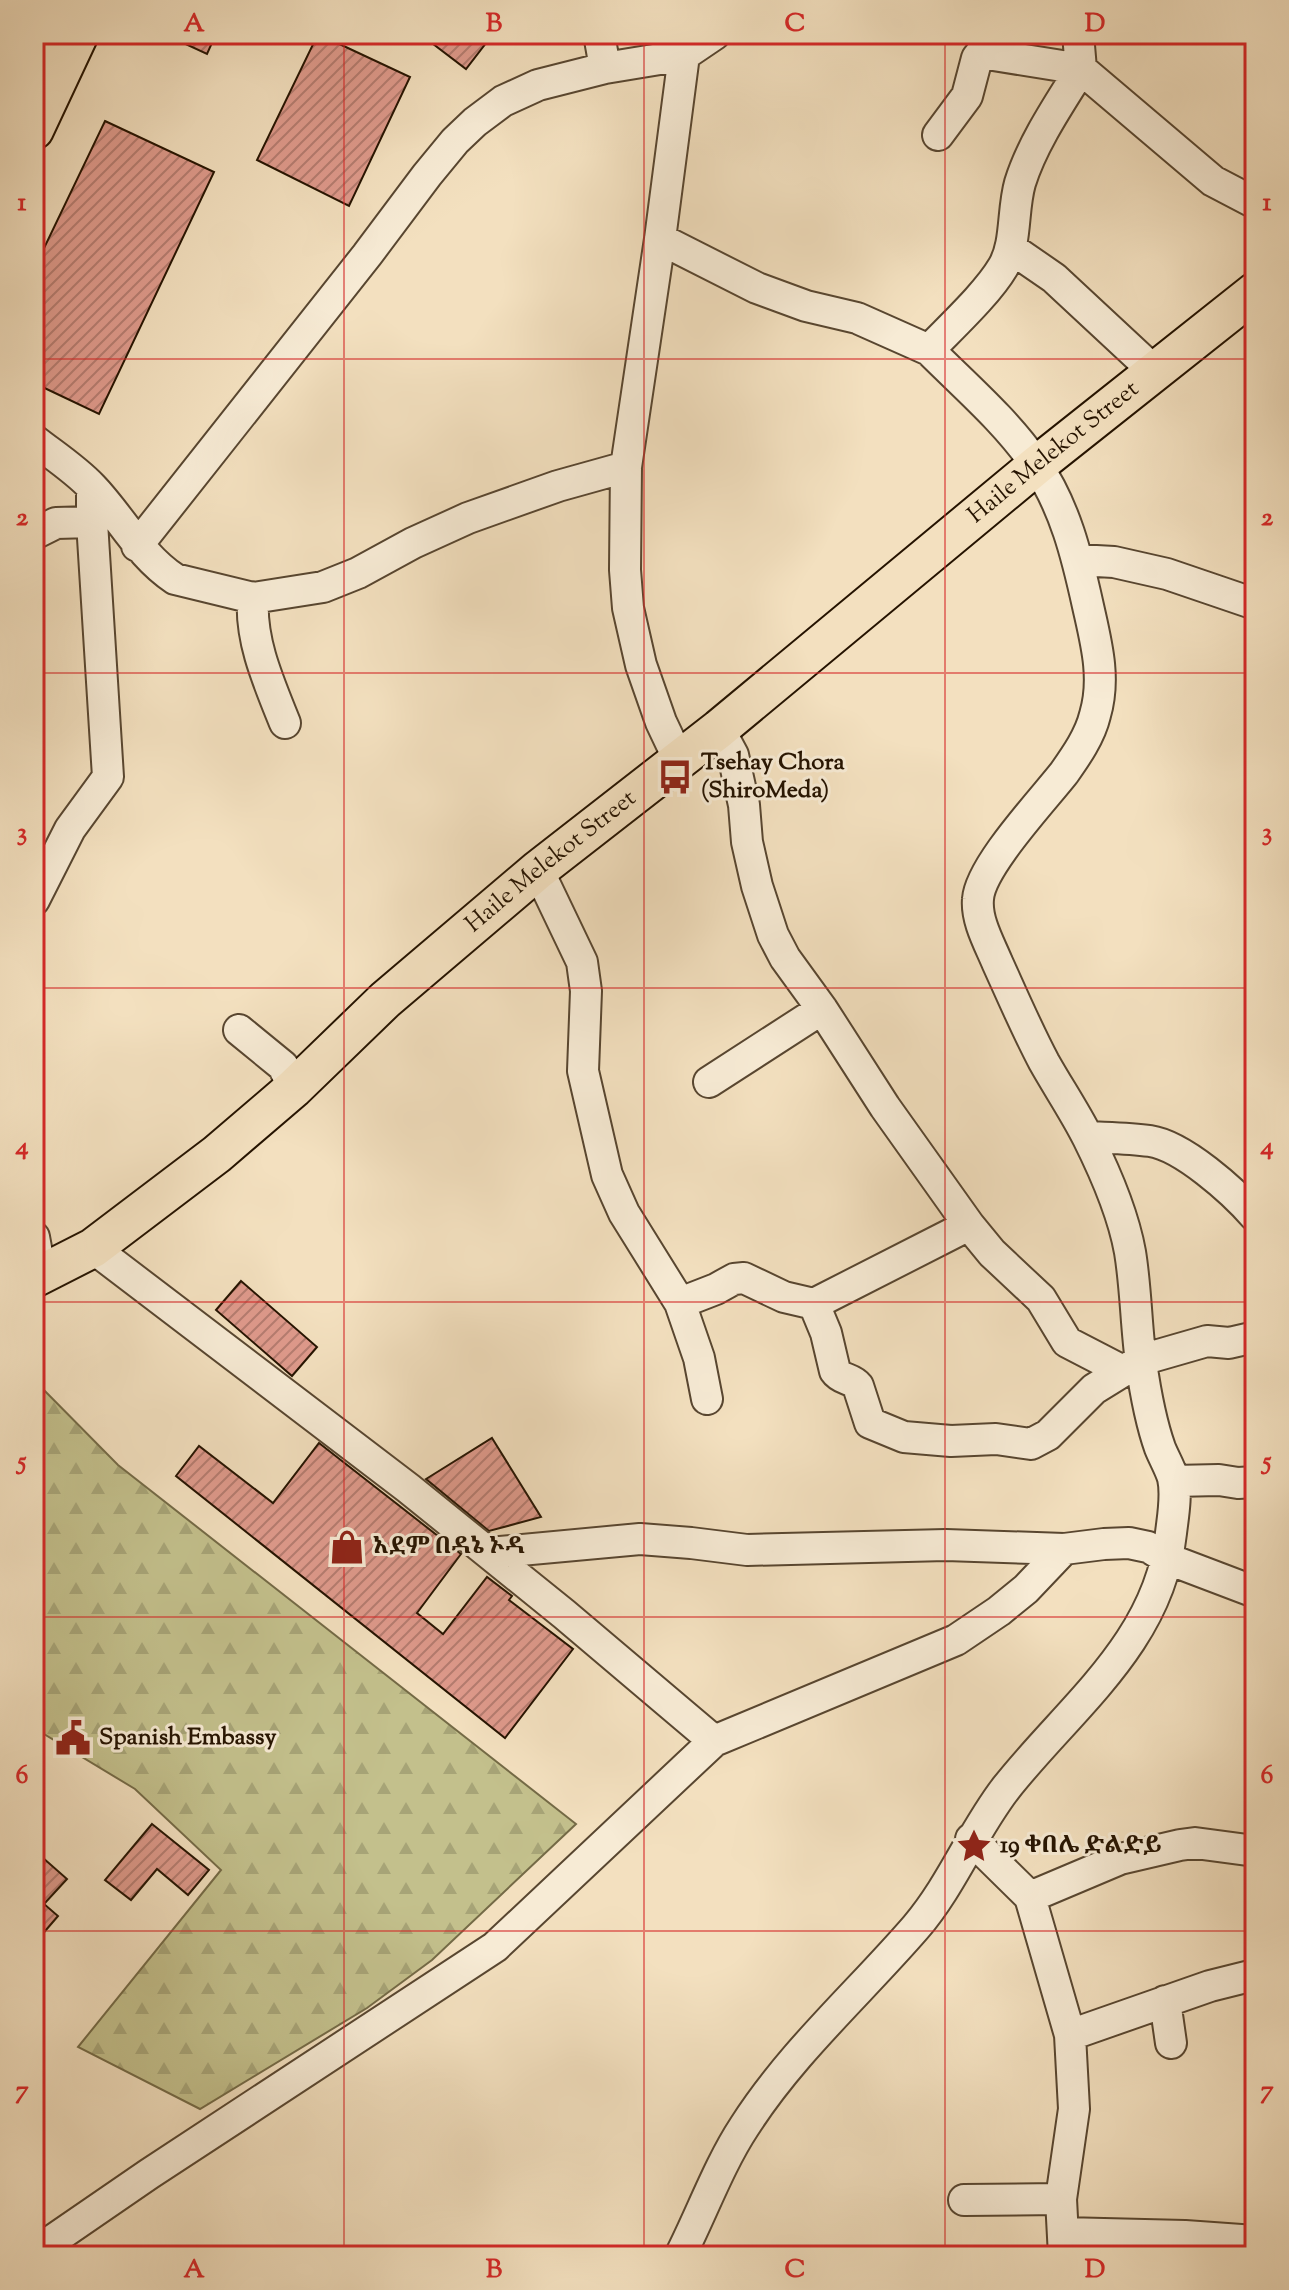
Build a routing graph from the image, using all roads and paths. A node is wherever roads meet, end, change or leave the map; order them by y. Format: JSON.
{"nodes":[{"id":1,"x":47,"y":34,"type":"edge"},
{"id":2,"x":79,"y":34,"type":"edge"},
{"id":3,"x":599,"y":34,"type":"edge"},
{"id":4,"x":715,"y":34,"type":"edge"},
{"id":5,"x":1078,"y":34,"type":"edge"},
{"id":6,"x":687,"y":44,"type":"edge"},
{"id":7,"x":34,"y":61,"type":"edge"},
{"id":8,"x":605,"y":68,"type":"junction"},
{"id":9,"x":1081,"y":69,"type":"junction"},
{"id":10,"x":34,"y":130,"type":"edge"},
{"id":11,"x":938,"y":135,"type":"dead end"},
{"id":12,"x":1252,"y":196,"type":"edge"},
{"id":13,"x":660,"y":239,"type":"junction"},
{"id":14,"x":1012,"y":249,"type":"junction"},
{"id":15,"x":1255,"y":292,"type":"edge"},
{"id":16,"x":929,"y":350,"type":"junction"},
{"id":17,"x":1154,"y":371,"type":"junction"},
{"id":18,"x":34,"y":440,"type":"edge"},
{"id":19,"x":1037,"y":465,"type":"junction"},
{"id":20,"x":626,"y":467,"type":"junction"},
{"id":21,"x":92,"y":487,"type":"junction"},
{"id":22,"x":92,"y":522,"type":"junction"},
{"id":23,"x":34,"y":534,"type":"edge"},
{"id":24,"x":137,"y":546,"type":"junction"},
{"id":25,"x":1078,"y":560,"type":"junction"},
{"id":26,"x":253,"y":598,"type":"junction"},
{"id":27,"x":1255,"y":604,"type":"edge"},
{"id":28,"x":285,"y":723,"type":"dead end"},
{"id":29,"x":719,"y":729,"type":"junction"},
{"id":30,"x":679,"y":760,"type":"junction"},
{"id":31,"x":538,"y":870,"type":"junction"},
{"id":32,"x":34,"y":900,"type":"edge"},
{"id":33,"x":822,"y":1009,"type":"junction"},
{"id":34,"x":239,"y":1030,"type":"dead end"},
{"id":35,"x":709,"y":1082,"type":"dead end"},
{"id":36,"x":294,"y":1088,"type":"junction"},
{"id":37,"x":1088,"y":1137,"type":"junction"},
{"id":38,"x":1255,"y":1216,"type":"edge"},
{"id":39,"x":969,"y":1225,"type":"junction"},
{"id":40,"x":34,"y":1237,"type":"edge"},
{"id":41,"x":93,"y":1248,"type":"junction"},
{"id":42,"x":38,"y":1277,"type":"edge"},
{"id":43,"x":680,"y":1303,"type":"junction"},
{"id":44,"x":814,"y":1304,"type":"junction"},
{"id":45,"x":1255,"y":1337,"type":"edge"},
{"id":46,"x":1132,"y":1366,"type":"junction"},
{"id":47,"x":707,"y":1399,"type":"dead end"},
{"id":48,"x":1174,"y":1481,"type":"junction"},
{"id":49,"x":1255,"y":1482,"type":"edge"},
{"id":50,"x":1064,"y":1549,"type":"junction"},
{"id":51,"x":489,"y":1553,"type":"junction"},
{"id":52,"x":1168,"y":1559,"type":"junction"},
{"id":53,"x":1255,"y":1592,"type":"edge"},
{"id":54,"x":714,"y":1741,"type":"junction"},
{"id":55,"x":971,"y":1839,"type":"junction"},
{"id":56,"x":1255,"y":1851,"type":"edge"},
{"id":57,"x":1030,"y":1897,"type":"junction"},
{"id":58,"x":1254,"y":1975,"type":"edge"},
{"id":59,"x":1165,"y":2001,"type":"junction"},
{"id":60,"x":1070,"y":2035,"type":"junction"},
{"id":61,"x":1171,"y":2043,"type":"dead end"},
{"id":62,"x":1061,"y":2199,"type":"junction"},
{"id":63,"x":964,"y":2200,"type":"dead end"},
{"id":64,"x":1255,"y":2241,"type":"edge"},
{"id":65,"x":1064,"y":2244,"type":"edge"},
{"id":66,"x":34,"y":2253,"type":"edge"},
{"id":67,"x":684,"y":2255,"type":"edge"}],
"edges":[{"from":1,"to":7,"type":"main road"},
{"from":2,"to":10,"type":"main road"},
{"from":3,"to":8,"type":"street"},
{"from":4,"to":6,"type":"street"},
{"from":5,"to":9,"type":"street"},
{"from":6,"to":8,"type":"street"},
{"from":6,"to":13,"type":"street"},
{"from":8,"to":24,"type":"street"},
{"from":9,"to":11,"type":"street"},
{"from":9,"to":12,"type":"street"},
{"from":9,"to":14,"type":"street"},
{"from":13,"to":16,"type":"street"},
{"from":13,"to":20,"type":"street"},
{"from":14,"to":16,"type":"street"},
{"from":14,"to":17,"type":"street"},
{"from":15,"to":17,"type":"main road","name":"Haile Melekot Street"},
{"from":16,"to":19,"type":"street"},
{"from":17,"to":19,"type":"main road","name":"Haile Melekot Street"},
{"from":18,"to":21,"type":"street"},
{"from":19,"to":25,"type":"street"},
{"from":19,"to":29,"type":"main road","name":"Haile Melekot Street"},
{"from":20,"to":26,"type":"street"},
{"from":20,"to":30,"type":"street"},
{"from":21,"to":22,"type":"street"},
{"from":21,"to":24,"type":"street"},
{"from":22,"to":23,"type":"street"},
{"from":22,"to":32,"type":"street"},
{"from":24,"to":26,"type":"street"},
{"from":25,"to":27,"type":"street"},
{"from":25,"to":37,"type":"street"},
{"from":26,"to":28,"type":"street"},
{"from":29,"to":30,"type":"main road","name":"Haile Melekot Street"},
{"from":29,"to":33,"type":"street"},
{"from":30,"to":31,"type":"main road","name":"Haile Melekot Street"},
{"from":31,"to":36,"type":"main road","name":"Haile Melekot Street"},
{"from":31,"to":43,"type":"street"},
{"from":33,"to":35,"type":"street"},
{"from":33,"to":39,"type":"street"},
{"from":34,"to":36,"type":"street"},
{"from":36,"to":41,"type":"main road","name":"Haile Melekot Street"},
{"from":37,"to":38,"type":"street"},
{"from":37,"to":46,"type":"street"},
{"from":39,"to":44,"type":"street"},
{"from":39,"to":46,"type":"street"},
{"from":40,"to":42,"type":"street"},
{"from":41,"to":42,"type":"main road","name":"Haile Melekot Street"},
{"from":41,"to":51,"type":"street"},
{"from":43,"to":44,"type":"street"},
{"from":43,"to":47,"type":"street"},
{"from":44,"to":46,"type":"street"},
{"from":45,"to":46,"type":"street"},
{"from":46,"to":48,"type":"street"},
{"from":48,"to":49,"type":"street"},
{"from":48,"to":52,"type":"street"},
{"from":50,"to":51,"type":"street"},
{"from":50,"to":52,"type":"street"},
{"from":50,"to":54,"type":"street"},
{"from":51,"to":54,"type":"street"},
{"from":52,"to":53,"type":"street"},
{"from":52,"to":55,"type":"street"},
{"from":54,"to":66,"type":"street"},
{"from":55,"to":57,"type":"street"},
{"from":55,"to":67,"type":"street"},
{"from":56,"to":57,"type":"street"},
{"from":57,"to":60,"type":"street"},
{"from":58,"to":59,"type":"street"},
{"from":59,"to":60,"type":"street"},
{"from":59,"to":61,"type":"street"},
{"from":60,"to":62,"type":"street"},
{"from":62,"to":63,"type":"street"},
{"from":62,"to":65,"type":"street"},
{"from":64,"to":65,"type":"street"}]}
